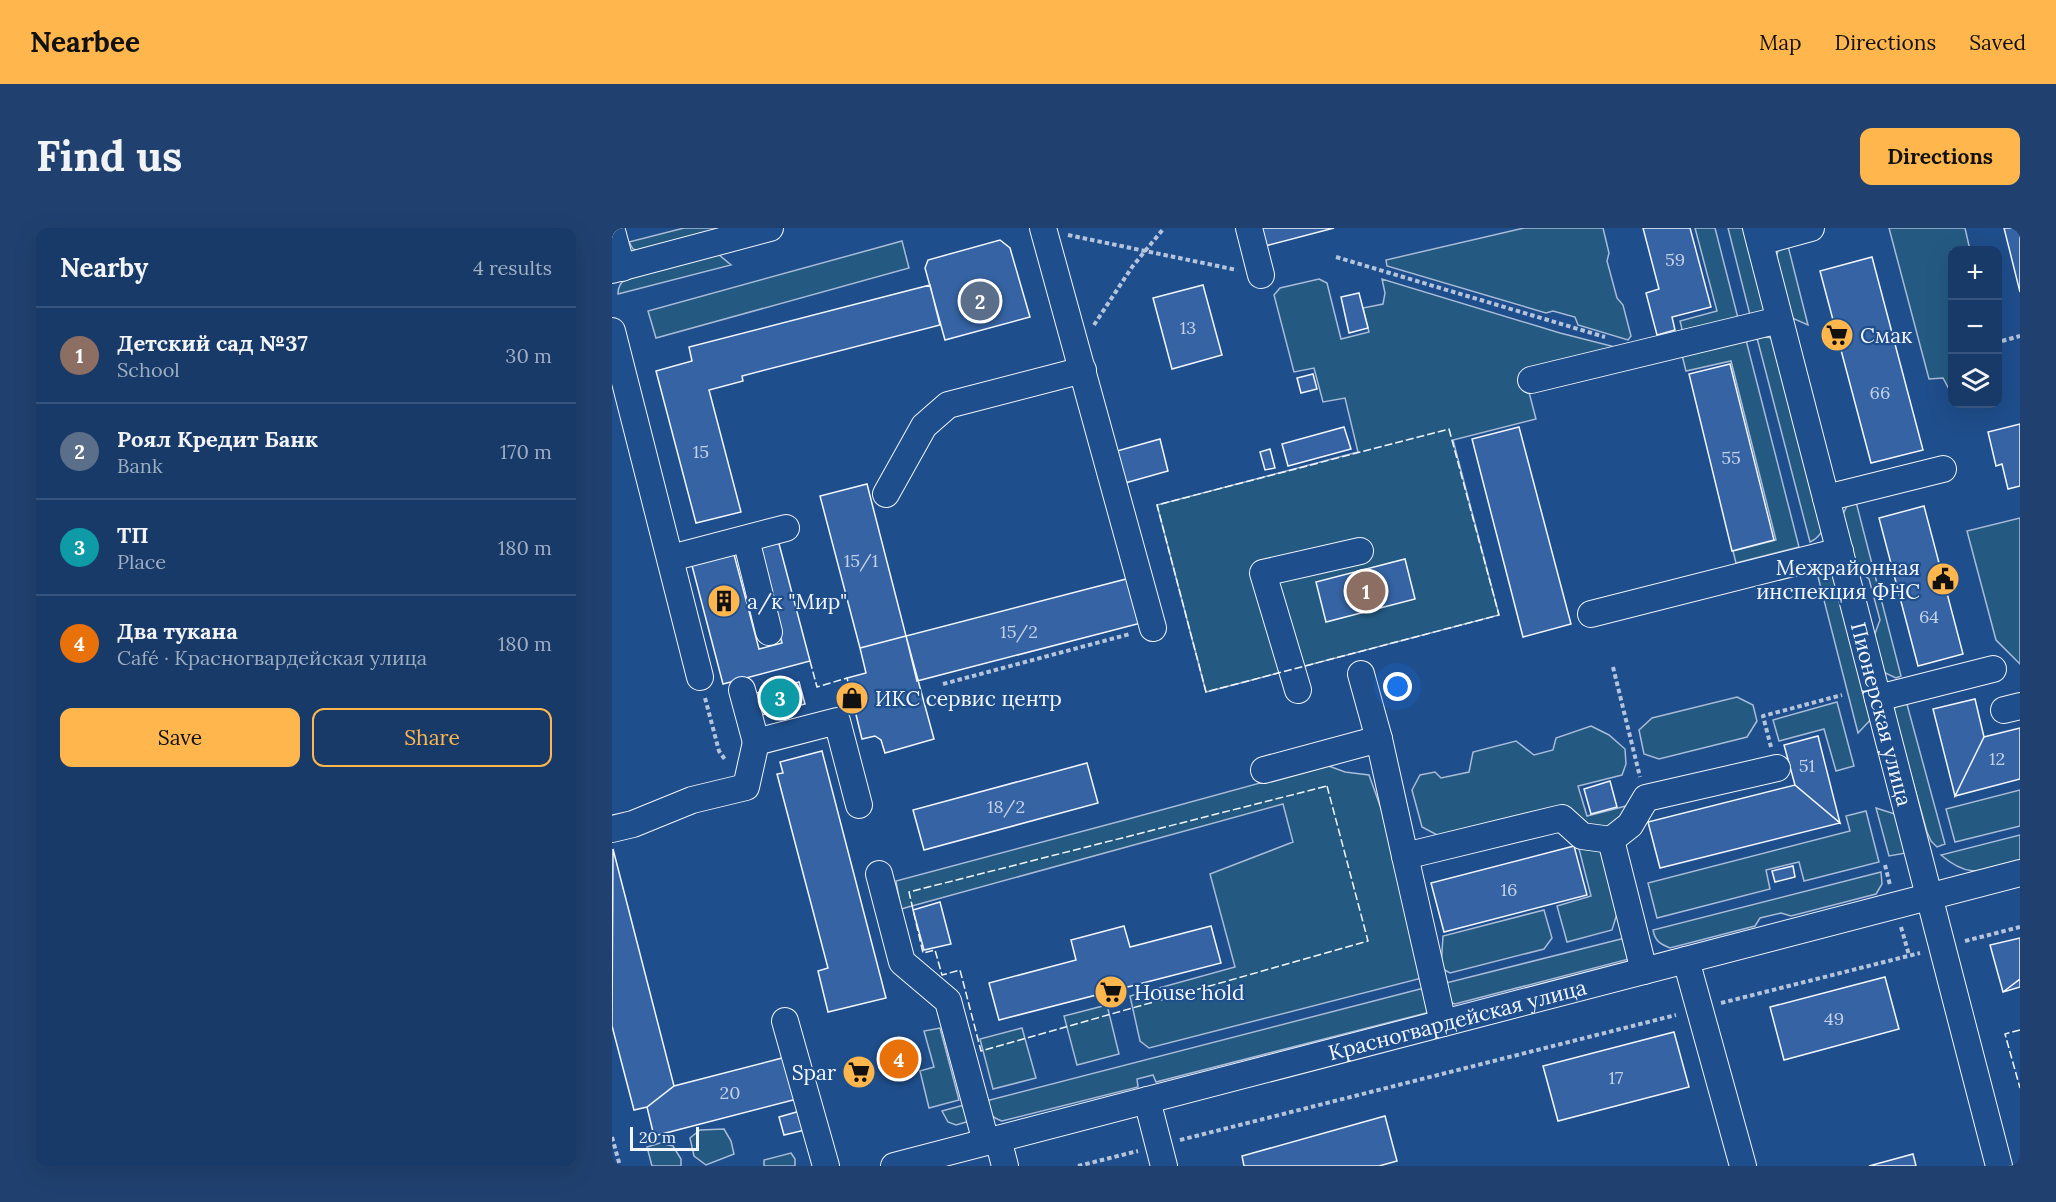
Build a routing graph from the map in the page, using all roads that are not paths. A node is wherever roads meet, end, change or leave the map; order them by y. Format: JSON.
{"nodes":[{"id":1,"x":770,"y":228,"type":"edge"},
{"id":2,"x":1249,"y":228,"type":"edge"},
{"id":3,"x":1811,"y":228,"type":"edge"},
{"id":4,"x":1043,"y":229,"type":"edge"},
{"id":5,"x":612,"y":231,"type":"edge"},
{"id":6,"x":1758,"y":235,"type":"edge"},
{"id":7,"x":617,"y":269,"type":"edge"},
{"id":8,"x":1261,"y":275,"type":"road end"},
{"id":9,"x":1779,"y":320,"type":"junction"},
{"id":10,"x":612,"y":331,"type":"edge"},
{"id":11,"x":1080,"y":361,"type":"junction"},
{"id":12,"x":1531,"y":380,"type":"dead end"},
{"id":13,"x":1943,"y":469,"type":"dead end"},
{"id":14,"x":886,"y":494,"type":"dead end"},
{"id":15,"x":1826,"y":498,"type":"junction"},
{"id":16,"x":786,"y":528,"type":"dead end"},
{"id":17,"x":746,"y":539,"type":"junction"},
{"id":18,"x":1360,"y":551,"type":"dead end"},
{"id":19,"x":1840,"y":551,"type":"junction"},
{"id":20,"x":671,"y":558,"type":"junction"},
{"id":21,"x":1591,"y":614,"type":"dead end"},
{"id":22,"x":1153,"y":628,"type":"road end"},
{"id":23,"x":769,"y":632,"type":"dead end"},
{"id":24,"x":1993,"y":669,"type":"dead end"},
{"id":25,"x":1361,"y":674,"type":"dead end"},
{"id":26,"x":700,"y":677,"type":"road end"},
{"id":27,"x":742,"y":690,"type":"dead end"},
{"id":28,"x":1298,"y":690,"type":"dead end"},
{"id":29,"x":1878,"y":698,"type":"junction"},
{"id":30,"x":1379,"y":739,"type":"junction"},
{"id":31,"x":756,"y":742,"type":"junction"},
{"id":32,"x":1777,"y":768,"type":"road end"},
{"id":33,"x":1264,"y":770,"type":"dead end"},
{"id":34,"x":858,"y":805,"type":"dead end"},
{"id":35,"x":612,"y":829,"type":"edge"},
{"id":36,"x":1611,"y":840,"type":"junction"},
{"id":37,"x":1405,"y":856,"type":"junction"},
{"id":38,"x":2020,"y":873,"type":"edge"},
{"id":39,"x":879,"y":874,"type":"dead end"},
{"id":40,"x":1929,"y":897,"type":"junction"},
{"id":41,"x":1686,"y":960,"type":"junction"},
{"id":42,"x":1644,"y":971,"type":"junction"},
{"id":43,"x":785,"y":1021,"type":"dead end"},
{"id":44,"x":1443,"y":1023,"type":"junction"},
{"id":45,"x":1147,"y":1100,"type":"junction"},
{"id":46,"x":992,"y":1141,"type":"junction"},
{"id":47,"x":1161,"y":1156,"type":"edge"},
{"id":48,"x":825,"y":1166,"type":"edge"},
{"id":49,"x":894,"y":1166,"type":"edge"},
{"id":50,"x":1005,"y":1166,"type":"edge"},
{"id":51,"x":1743,"y":1166,"type":"edge"},
{"id":52,"x":1999,"y":1166,"type":"edge"}],
"edges":[{"from":1,"to":7,"type":"street"},
{"from":2,"to":8,"type":"street"},
{"from":3,"to":6,"type":"street"},
{"from":4,"to":11,"type":"street"},
{"from":5,"to":7,"type":"street"},
{"from":6,"to":9,"type":"street","name":"Пионерская улица"},
{"from":9,"to":12,"type":"street"},
{"from":9,"to":15,"type":"street","name":"Пионерская улица"},
{"from":10,"to":20,"type":"street"},
{"from":11,"to":14,"type":"street"},
{"from":11,"to":22,"type":"street"},
{"from":13,"to":15,"type":"street"},
{"from":15,"to":19,"type":"street","name":"Пионерская улица"},
{"from":16,"to":17,"type":"street"},
{"from":17,"to":20,"type":"street"},
{"from":17,"to":23,"type":"street"},
{"from":18,"to":28,"type":"street"},
{"from":19,"to":21,"type":"street"},
{"from":19,"to":29,"type":"street","name":"Пионерская улица"},
{"from":20,"to":26,"type":"street"},
{"from":24,"to":29,"type":"street"},
{"from":25,"to":30,"type":"street"},
{"from":27,"to":31,"type":"street"},
{"from":29,"to":40,"type":"street","name":"Пионерская улица"},
{"from":30,"to":33,"type":"street"},
{"from":30,"to":37,"type":"street"},
{"from":31,"to":34,"type":"street"},
{"from":31,"to":35,"type":"street"},
{"from":32,"to":36,"type":"street"},
{"from":36,"to":37,"type":"street"},
{"from":36,"to":42,"type":"street"},
{"from":37,"to":44,"type":"street"},
{"from":38,"to":40,"type":"street","name":"Красногвардейская улица"},
{"from":39,"to":46,"type":"street"},
{"from":40,"to":41,"type":"street","name":"Красногвардейская улица"},
{"from":40,"to":52,"type":"street","name":"Пионерская улица"},
{"from":41,"to":42,"type":"street","name":"Красногвардейская улица"},
{"from":41,"to":51,"type":"street"},
{"from":42,"to":44,"type":"street","name":"Красногвардейская улица"},
{"from":43,"to":48,"type":"street"},
{"from":44,"to":45,"type":"street","name":"Красногвардейская улица"},
{"from":45,"to":46,"type":"street","name":"Красногвардейская улица"},
{"from":45,"to":47,"type":"street"},
{"from":46,"to":49,"type":"street","name":"Красногвардейская улица"},
{"from":46,"to":50,"type":"street"}]}
